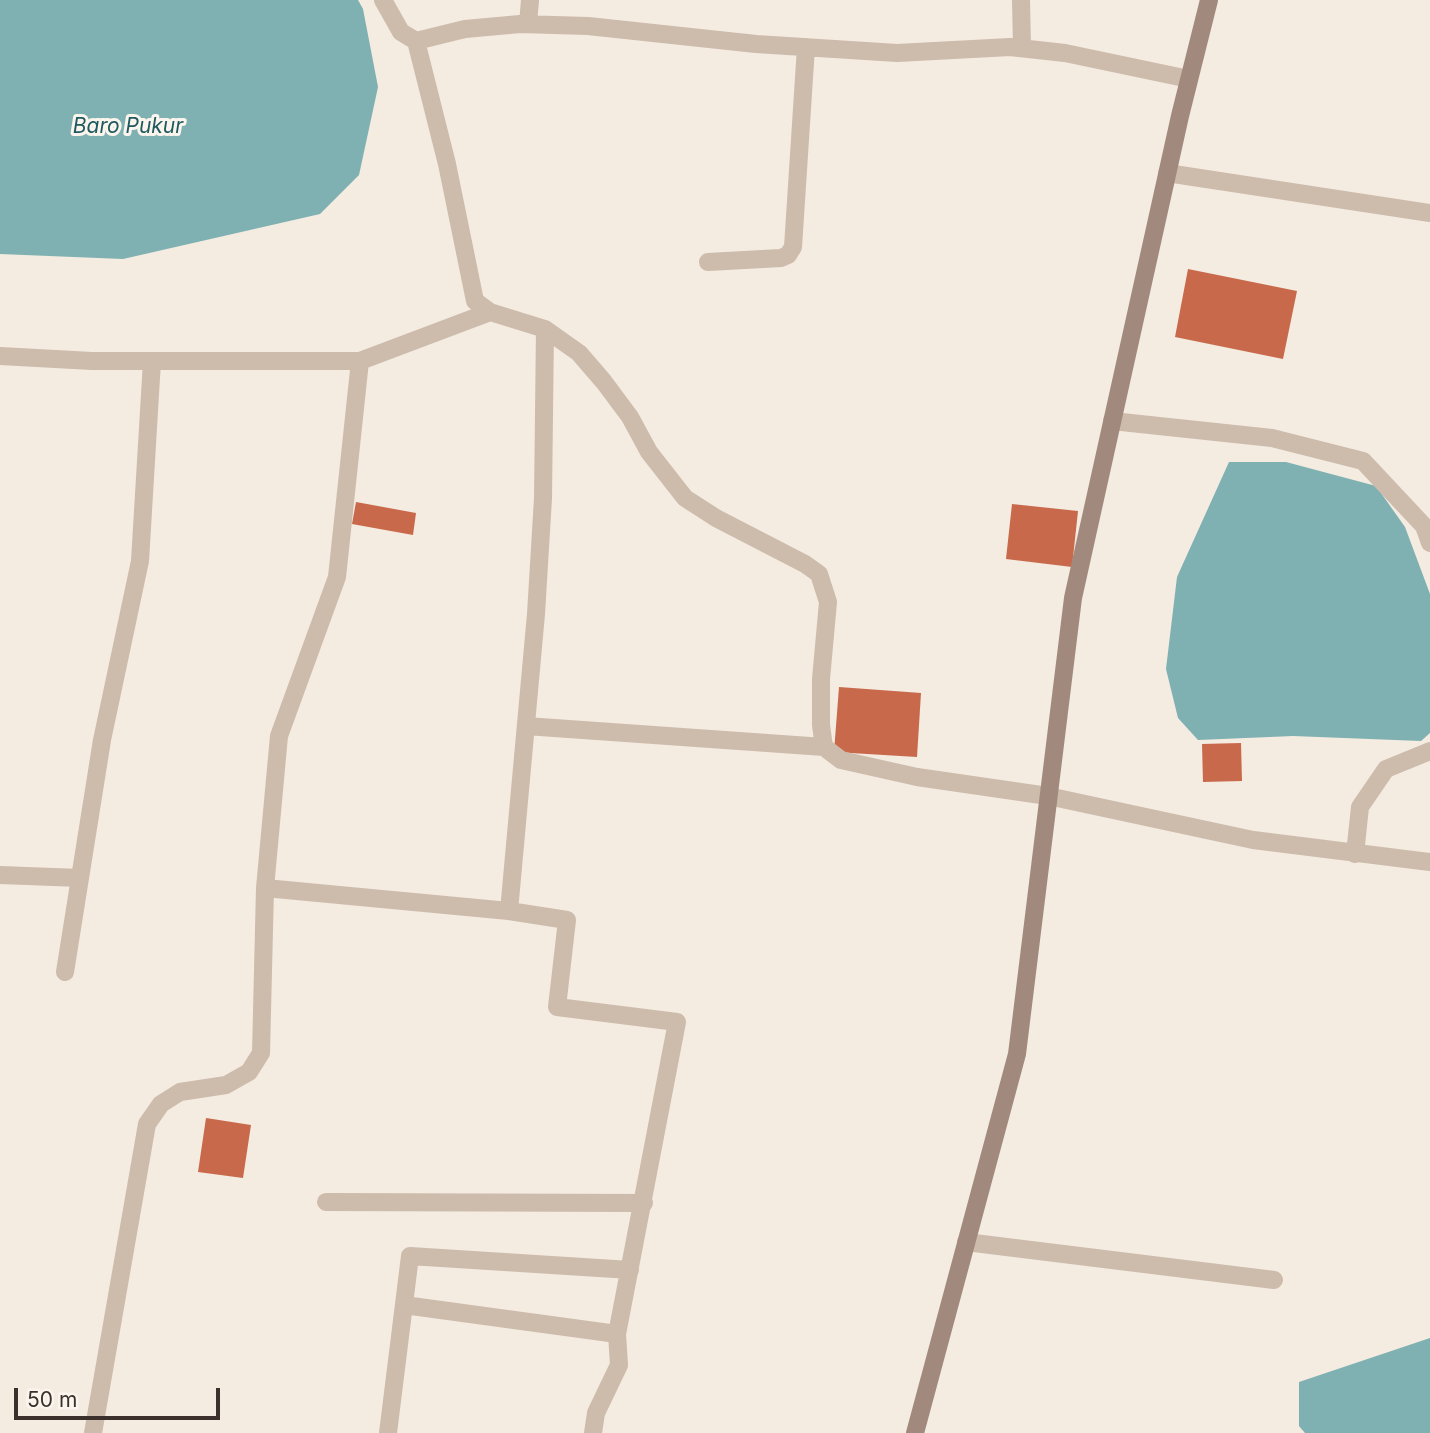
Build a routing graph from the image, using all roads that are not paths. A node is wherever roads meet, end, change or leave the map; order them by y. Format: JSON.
{"nodes":[{"id":1,"x":383,"y":0,"type":"edge"},
{"id":2,"x":530,"y":0,"type":"edge"},
{"id":3,"x":1021,"y":0,"type":"edge"},
{"id":4,"x":1209,"y":0,"type":"edge"},
{"id":5,"x":528,"y":24,"type":"junction"},
{"id":6,"x":416,"y":41,"type":"junction"},
{"id":7,"x":806,"y":47,"type":"junction"},
{"id":8,"x":1022,"y":48,"type":"junction"},
{"id":9,"x":1189,"y":79,"type":"junction"},
{"id":10,"x":1167,"y":173,"type":"junction"},
{"id":11,"x":1430,"y":213,"type":"edge"},
{"id":12,"x":708,"y":262,"type":"dead end"},
{"id":13,"x":490,"y":312,"type":"junction"},
{"id":14,"x":545,"y":329,"type":"junction"},
{"id":15,"x":0,"y":356,"type":"edge"},
{"id":16,"x":152,"y":361,"type":"junction"},
{"id":17,"x":359,"y":361,"type":"junction"},
{"id":18,"x":1112,"y":421,"type":"junction"},
{"id":19,"x":1430,"y":543,"type":"edge"},
{"id":20,"x":526,"y":726,"type":"junction"},
{"id":21,"x":824,"y":747,"type":"junction"},
{"id":22,"x":1430,"y":751,"type":"edge"},
{"id":23,"x":1048,"y":796,"type":"junction"},
{"id":24,"x":1355,"y":854,"type":"junction"},
{"id":25,"x":1430,"y":862,"type":"edge"},
{"id":26,"x":0,"y":876,"type":"edge"},
{"id":27,"x":80,"y":878,"type":"junction"},
{"id":28,"x":265,"y":888,"type":"junction"},
{"id":29,"x":509,"y":911,"type":"junction"},
{"id":30,"x":65,"y":972,"type":"dead end"},
{"id":31,"x":326,"y":1202,"type":"dead end"},
{"id":32,"x":644,"y":1203,"type":"junction"},
{"id":33,"x":965,"y":1242,"type":"junction"},
{"id":34,"x":630,"y":1270,"type":"junction"},
{"id":35,"x":1275,"y":1280,"type":"dead end"},
{"id":36,"x":404,"y":1305,"type":"junction"},
{"id":37,"x":617,"y":1334,"type":"junction"},
{"id":38,"x":93,"y":1433,"type":"edge"},
{"id":39,"x":388,"y":1433,"type":"edge"},
{"id":40,"x":593,"y":1433,"type":"edge"},
{"id":41,"x":915,"y":1433,"type":"edge"}],
"edges":[{"from":1,"to":6,"type":"street"},
{"from":2,"to":5,"type":"street"},
{"from":3,"to":8,"type":"street"},
{"from":4,"to":9,"type":"main road"},
{"from":5,"to":6,"type":"street"},
{"from":5,"to":7,"type":"street"},
{"from":6,"to":13,"type":"street"},
{"from":7,"to":8,"type":"street"},
{"from":7,"to":12,"type":"street"},
{"from":8,"to":9,"type":"street"},
{"from":9,"to":10,"type":"main road"},
{"from":10,"to":11,"type":"street"},
{"from":10,"to":18,"type":"main road"},
{"from":13,"to":14,"type":"street"},
{"from":13,"to":17,"type":"street"},
{"from":14,"to":20,"type":"street"},
{"from":14,"to":21,"type":"street"},
{"from":15,"to":16,"type":"street"},
{"from":16,"to":17,"type":"street"},
{"from":16,"to":27,"type":"street"},
{"from":17,"to":28,"type":"street"},
{"from":18,"to":19,"type":"street"},
{"from":18,"to":23,"type":"main road"},
{"from":20,"to":21,"type":"street"},
{"from":20,"to":29,"type":"street"},
{"from":21,"to":23,"type":"street"},
{"from":22,"to":24,"type":"street"},
{"from":23,"to":24,"type":"street"},
{"from":23,"to":33,"type":"main road"},
{"from":24,"to":25,"type":"street"},
{"from":26,"to":27,"type":"street"},
{"from":27,"to":30,"type":"street"},
{"from":28,"to":29,"type":"street"},
{"from":28,"to":38,"type":"street"},
{"from":29,"to":32,"type":"street"},
{"from":31,"to":32,"type":"street"},
{"from":32,"to":34,"type":"street"},
{"from":33,"to":35,"type":"street"},
{"from":33,"to":41,"type":"main road"},
{"from":34,"to":36,"type":"street"},
{"from":34,"to":37,"type":"street"},
{"from":36,"to":37,"type":"street"},
{"from":36,"to":39,"type":"street"},
{"from":37,"to":40,"type":"street"}]}
